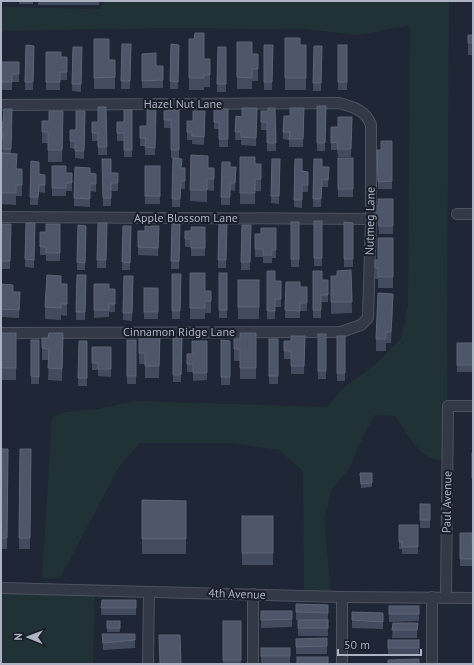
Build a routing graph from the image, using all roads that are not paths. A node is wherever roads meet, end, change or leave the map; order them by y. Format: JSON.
{"nodes":[{"id":1,"x":1,"y":105,"type":"edge"},
{"id":2,"x":363,"y":113,"type":"joint"},
{"id":3,"x":457,"y":214,"type":"dead end"},
{"id":4,"x":473,"y":214,"type":"edge"},
{"id":5,"x":1,"y":217,"type":"edge"},
{"id":6,"x":371,"y":219,"type":"junction"},
{"id":7,"x":356,"y":327,"type":"joint"},
{"id":8,"x":1,"y":333,"type":"edge"},
{"id":9,"x":473,"y":406,"type":"edge"},
{"id":10,"x":1,"y":588,"type":"edge"},
{"id":11,"x":149,"y":592,"type":"junction"},
{"id":12,"x":253,"y":594,"type":"junction"},
{"id":13,"x":342,"y":597,"type":"junction"},
{"id":14,"x":432,"y":597,"type":"junction"},
{"id":15,"x":446,"y":597,"type":"junction"},
{"id":16,"x":473,"y":598,"type":"edge"},
{"id":17,"x":148,"y":664,"type":"edge"},
{"id":18,"x":253,"y":664,"type":"edge"},
{"id":19,"x":342,"y":664,"type":"edge"},
{"id":20,"x":432,"y":664,"type":"edge"}],
"edges":[{"from":1,"to":2,"type":"street","name":"Hazel Nut Lane"},
{"from":2,"to":6,"type":"street","name":"Nutmeg Lane"},
{"from":3,"to":4,"type":"street"},
{"from":5,"to":6,"type":"street","name":"Apple Blossom Lane"},
{"from":6,"to":7,"type":"street","name":"Nutmeg Lane"},
{"from":7,"to":8,"type":"street","name":"Cinnamon Ridge Lane"},
{"from":9,"to":15,"type":"street","name":"Paul Avenue"},
{"from":10,"to":11,"type":"street","name":"4th Avenue"},
{"from":11,"to":12,"type":"street","name":"4th Avenue"},
{"from":11,"to":17,"type":"street"},
{"from":12,"to":13,"type":"street","name":"4th Avenue"},
{"from":12,"to":18,"type":"street"},
{"from":13,"to":14,"type":"street","name":"4th Avenue"},
{"from":13,"to":19,"type":"street"},
{"from":14,"to":15,"type":"street","name":"4th Avenue"},
{"from":14,"to":20,"type":"street"},
{"from":15,"to":16,"type":"street","name":"4th Avenue"}]}
